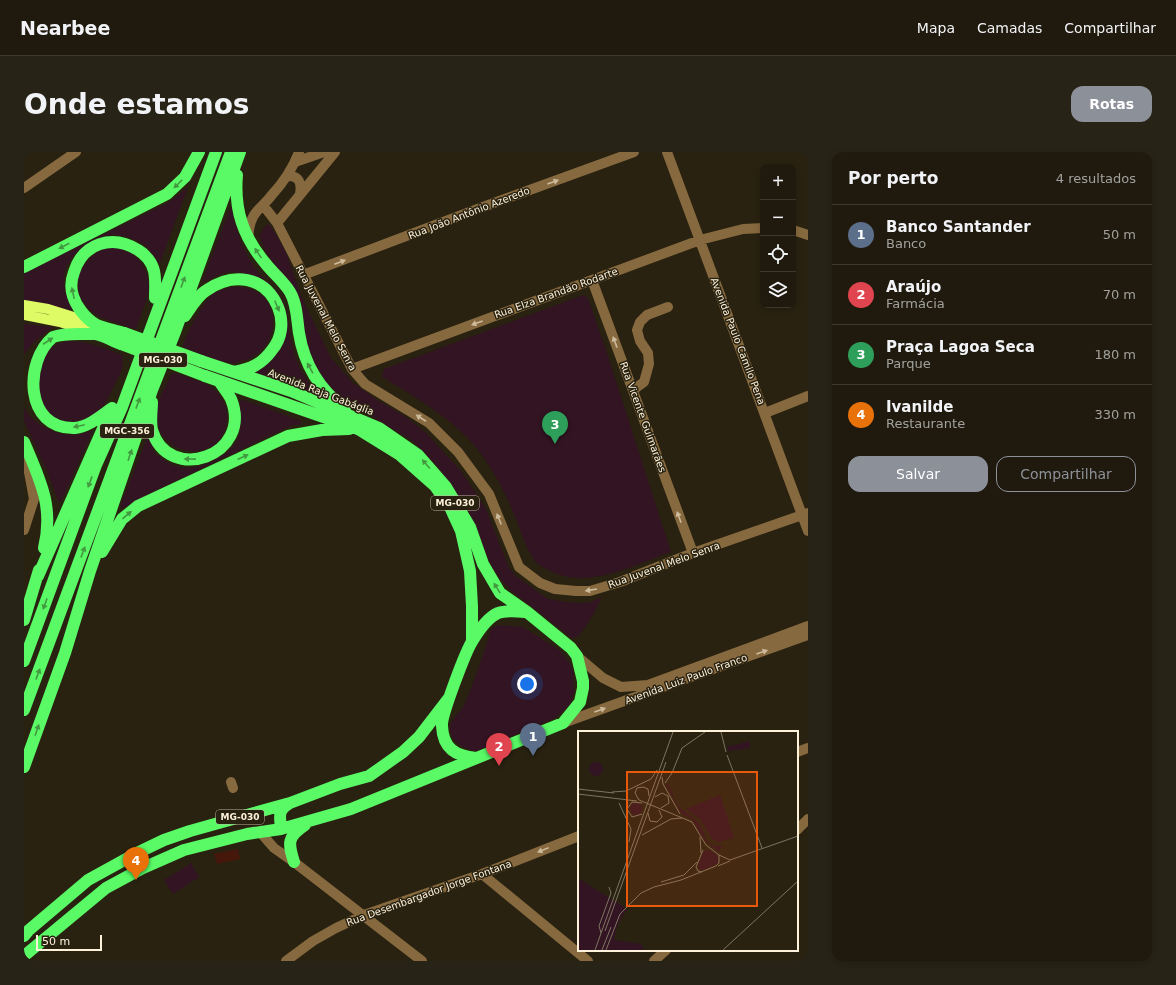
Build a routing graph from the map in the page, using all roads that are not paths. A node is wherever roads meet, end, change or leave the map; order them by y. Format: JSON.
{"nodes":[{"id":1,"x":76,"y":152,"type":"edge"},
{"id":2,"x":199,"y":152,"type":"edge"},
{"id":3,"x":209,"y":152,"type":"edge"},
{"id":4,"x":216,"y":152,"type":"edge"},
{"id":5,"x":299,"y":152,"type":"edge"},
{"id":6,"x":324,"y":152,"type":"edge"},
{"id":7,"x":335,"y":152,"type":"edge"},
{"id":8,"x":634,"y":152,"type":"edge"},
{"id":9,"x":666,"y":152,"type":"edge"},
{"id":10,"x":237,"y":154,"type":"edge"},
{"id":11,"x":295,"y":162,"type":"junction"},
{"id":12,"x":287,"y":176,"type":"junction"},
{"id":13,"x":24,"y":188,"type":"edge"},
{"id":14,"x":300,"y":194,"type":"junction"},
{"id":15,"x":263,"y":205,"type":"junction"},
{"id":16,"x":238,"y":212,"type":"junction"},
{"id":17,"x":254,"y":215,"type":"junction"},
{"id":18,"x":277,"y":223,"type":"junction"},
{"id":19,"x":760,"y":228,"type":"edge"},
{"id":20,"x":796,"y":231,"type":"edge"},
{"id":21,"x":808,"y":236,"type":"edge"},
{"id":22,"x":248,"y":238,"type":"junction"},
{"id":23,"x":700,"y":240,"type":"junction"},
{"id":24,"x":24,"y":267,"type":"edge"},
{"id":25,"x":303,"y":276,"type":"junction"},
{"id":26,"x":592,"y":280,"type":"junction"},
{"id":27,"x":155,"y":298,"type":"junction"},
{"id":28,"x":24,"y":305,"type":"edge"},
{"id":29,"x":668,"y":307,"type":"dead end"},
{"id":30,"x":24,"y":315,"type":"edge"},
{"id":31,"x":96,"y":329,"type":"junction"},
{"id":32,"x":175,"y":332,"type":"junction"},
{"id":33,"x":352,"y":369,"type":"junction"},
{"id":34,"x":232,"y":372,"type":"junction"},
{"id":35,"x":219,"y":381,"type":"junction"},
{"id":36,"x":152,"y":390,"type":"junction"},
{"id":37,"x":633,"y":390,"type":"junction"},
{"id":38,"x":808,"y":396,"type":"edge"},
{"id":39,"x":113,"y":407,"type":"junction"},
{"id":40,"x":765,"y":413,"type":"junction"},
{"id":41,"x":356,"y":423,"type":"junction"},
{"id":42,"x":24,"y":442,"type":"edge"},
{"id":43,"x":24,"y":459,"type":"edge"},
{"id":44,"x":805,"y":514,"type":"edge"},
{"id":45,"x":25,"y":524,"type":"edge"},
{"id":46,"x":808,"y":531,"type":"edge"},
{"id":47,"x":693,"y":553,"type":"junction"},
{"id":48,"x":90,"y":571,"type":"junction"},
{"id":49,"x":38,"y":576,"type":"junction"},
{"id":50,"x":526,"y":612,"type":"junction"},
{"id":51,"x":24,"y":620,"type":"edge"},
{"id":52,"x":808,"y":626,"type":"edge"},
{"id":53,"x":808,"y":635,"type":"edge"},
{"id":54,"x":472,"y":641,"type":"junction"},
{"id":55,"x":577,"y":656,"type":"junction"},
{"id":56,"x":24,"y":661,"type":"edge"},
{"id":57,"x":449,"y":698,"type":"junction"},
{"id":58,"x":24,"y":710,"type":"edge"},
{"id":59,"x":563,"y":723,"type":"junction"},
{"id":60,"x":808,"y":748,"type":"edge"},
{"id":61,"x":798,"y":752,"type":"edge"},
{"id":62,"x":479,"y":758,"type":"junction"},
{"id":63,"x":24,"y":767,"type":"edge"},
{"id":64,"x":290,"y":803,"type":"junction"},
{"id":65,"x":313,"y":820,"type":"junction"},
{"id":66,"x":808,"y":820,"type":"edge"},
{"id":67,"x":280,"y":829,"type":"junction"},
{"id":68,"x":798,"y":829,"type":"edge"},
{"id":69,"x":260,"y":832,"type":"junction"},
{"id":70,"x":578,"y":836,"type":"edge"},
{"id":71,"x":274,"y":848,"type":"junction"},
{"id":72,"x":294,"y":862,"type":"junction"},
{"id":73,"x":482,"y":874,"type":"junction"},
{"id":74,"x":364,"y":915,"type":"junction"},
{"id":75,"x":24,"y":936,"type":"edge"},
{"id":76,"x":665,"y":951,"type":"edge"},
{"id":77,"x":24,"y":956,"type":"edge"},
{"id":78,"x":286,"y":961,"type":"edge"},
{"id":79,"x":422,"y":961,"type":"edge"},
{"id":80,"x":588,"y":961,"type":"edge"},
{"id":81,"x":654,"y":961,"type":"edge"}],
"edges":[{"from":1,"to":13,"type":"street"},
{"from":2,"to":24,"type":"highway","one_way":true},
{"from":3,"to":27,"type":"highway","number":"MGC-356"},
{"from":4,"to":56,"type":"highway","number":"MGC-356","one_way":true},
{"from":5,"to":11,"type":"street"},
{"from":6,"to":11,"type":"street"},
{"from":7,"to":14,"type":"street"},
{"from":25,"to":8,"type":"street","name":"Rua João Antônio Azeredo","one_way":true},
{"from":9,"to":23,"type":"street","name":"Avenida Paulo Camilo Pena"},
{"from":10,"to":16,"type":"highway"},
{"from":10,"to":32,"type":"highway","number":"MGC-356"},
{"from":58,"to":10,"type":"highway","number":"MGC-356","one_way":true},
{"from":11,"to":12,"type":"street"},
{"from":12,"to":14,"type":"street"},
{"from":12,"to":15,"type":"street"},
{"from":14,"to":18,"type":"street"},
{"from":15,"to":17,"type":"street"},
{"from":15,"to":18,"type":"street","name":"Rua Juvenal Melo Senra"},
{"from":16,"to":17,"type":"street"},
{"from":16,"to":22,"type":"highway"},
{"from":17,"to":22,"type":"street"},
{"from":18,"to":25,"type":"street","name":"Rua Juvenal Melo Senra"},
{"from":19,"to":23,"type":"street","name":"Rua Elza Brandão Rodarte"},
{"from":20,"to":21,"type":"street"},
{"from":41,"to":22,"type":"highway","one_way":true},
{"from":23,"to":26,"type":"street","name":"Rua Elza Brandão Rodarte"},
{"from":23,"to":40,"type":"street","name":"Avenida Paulo Camilo Pena"},
{"from":25,"to":33,"type":"street","name":"Rua Juvenal Melo Senra"},
{"from":26,"to":33,"type":"street","name":"Rua Elza Brandão Rodarte","one_way":true},
{"from":37,"to":26,"type":"street","name":"Rua Vicente Guimarães","one_way":true},
{"from":31,"to":27,"type":"highway","one_way":true},
{"from":27,"to":39,"type":"highway","number":"MGC-356"},
{"from":28,"to":31,"type":"main road","name":"Avenida Raja Gabáglia"},
{"from":29,"to":37,"type":"street"},
{"from":30,"to":31,"type":"main road","name":"Avenida Raja Gabáglia"},
{"from":31,"to":34,"type":"highway","name":"Avenida Raja Gabáglia","number":"MG-030","bridge":true},
{"from":31,"to":35,"type":"highway","name":"Avenida Raja Gabáglia","number":"MG-030","bridge":true},
{"from":39,"to":31,"type":"highway","one_way":true},
{"from":32,"to":34,"type":"highway","one_way":true},
{"from":32,"to":36,"type":"highway","number":"MGC-356"},
{"from":47,"to":33,"type":"street","name":"Rua Juvenal Melo Senra","one_way":true},
{"from":34,"to":41,"type":"highway","name":"Avenida Raja Gabáglia","number":"MG-030"},
{"from":35,"to":36,"type":"highway","one_way":true},
{"from":35,"to":41,"type":"highway","name":"Avenida Raja Gabáglia","number":"MG-030"},
{"from":48,"to":36,"type":"highway","number":"MGC-356","one_way":true},
{"from":47,"to":37,"type":"street","name":"Rua Vicente Guimarães","one_way":true},
{"from":38,"to":40,"type":"street"},
{"from":39,"to":49,"type":"highway","number":"MGC-356"},
{"from":40,"to":44,"type":"street","name":"Avenida Paulo Camilo Pena"},
{"from":48,"to":41,"type":"highway","one_way":true},
{"from":50,"to":41,"type":"highway","name":"Avenida Raja Gabáglia","number":"MG-030","one_way":true},
{"from":41,"to":54,"type":"highway","name":"Avenida Raja Gabáglia","number":"MG-030"},
{"from":42,"to":49,"type":"highway"},
{"from":43,"to":45,"type":"street"},
{"from":44,"to":46,"type":"street","name":"Avenida Paulo Camilo Pena"},
{"from":44,"to":47,"type":"street","name":"Rua Juvenal Melo Senra"},
{"from":63,"to":48,"type":"highway","number":"MGC-356","one_way":true},
{"from":49,"to":51,"type":"highway","number":"MGC-356"},
{"from":50,"to":54,"type":"highway"},
{"from":50,"to":55,"type":"highway","number":"MG-030"},
{"from":52,"to":55,"type":"street","name":"Avenida Luiz Paulo Franco"},
{"from":59,"to":53,"type":"street","name":"Avenida Luiz Paulo Franco","one_way":true},
{"from":54,"to":57,"type":"highway","number":"MG-030"},
{"from":55,"to":59,"type":"highway","number":"MG-030"},
{"from":57,"to":62,"type":"highway"},
{"from":57,"to":64,"type":"highway","number":"MG-030"},
{"from":59,"to":62,"type":"highway","number":"MG-030"},
{"from":60,"to":61,"type":"street"},
{"from":62,"to":65,"type":"highway","number":"MG-030"},
{"from":64,"to":67,"type":"highway"},
{"from":64,"to":75,"type":"highway","number":"MG-030"},
{"from":65,"to":67,"type":"highway","number":"MG-030"},
{"from":65,"to":72,"type":"highway"},
{"from":66,"to":68,"type":"street"},
{"from":67,"to":69,"type":"highway","number":"MG-030"},
{"from":67,"to":71,"type":"street"},
{"from":69,"to":71,"type":"street"},
{"from":69,"to":77,"type":"highway","number":"MG-030"},
{"from":70,"to":73,"type":"street","name":"Rua Desembargador Jorge Fontana","one_way":true},
{"from":71,"to":72,"type":"street"},
{"from":72,"to":74,"type":"street"},
{"from":73,"to":74,"type":"street","name":"Rua Desembargador Jorge Fontana"},
{"from":73,"to":80,"type":"street"},
{"from":74,"to":78,"type":"street","name":"Rua Desembargador Jorge Fontana"},
{"from":74,"to":79,"type":"street"},
{"from":76,"to":81,"type":"street"}]}
